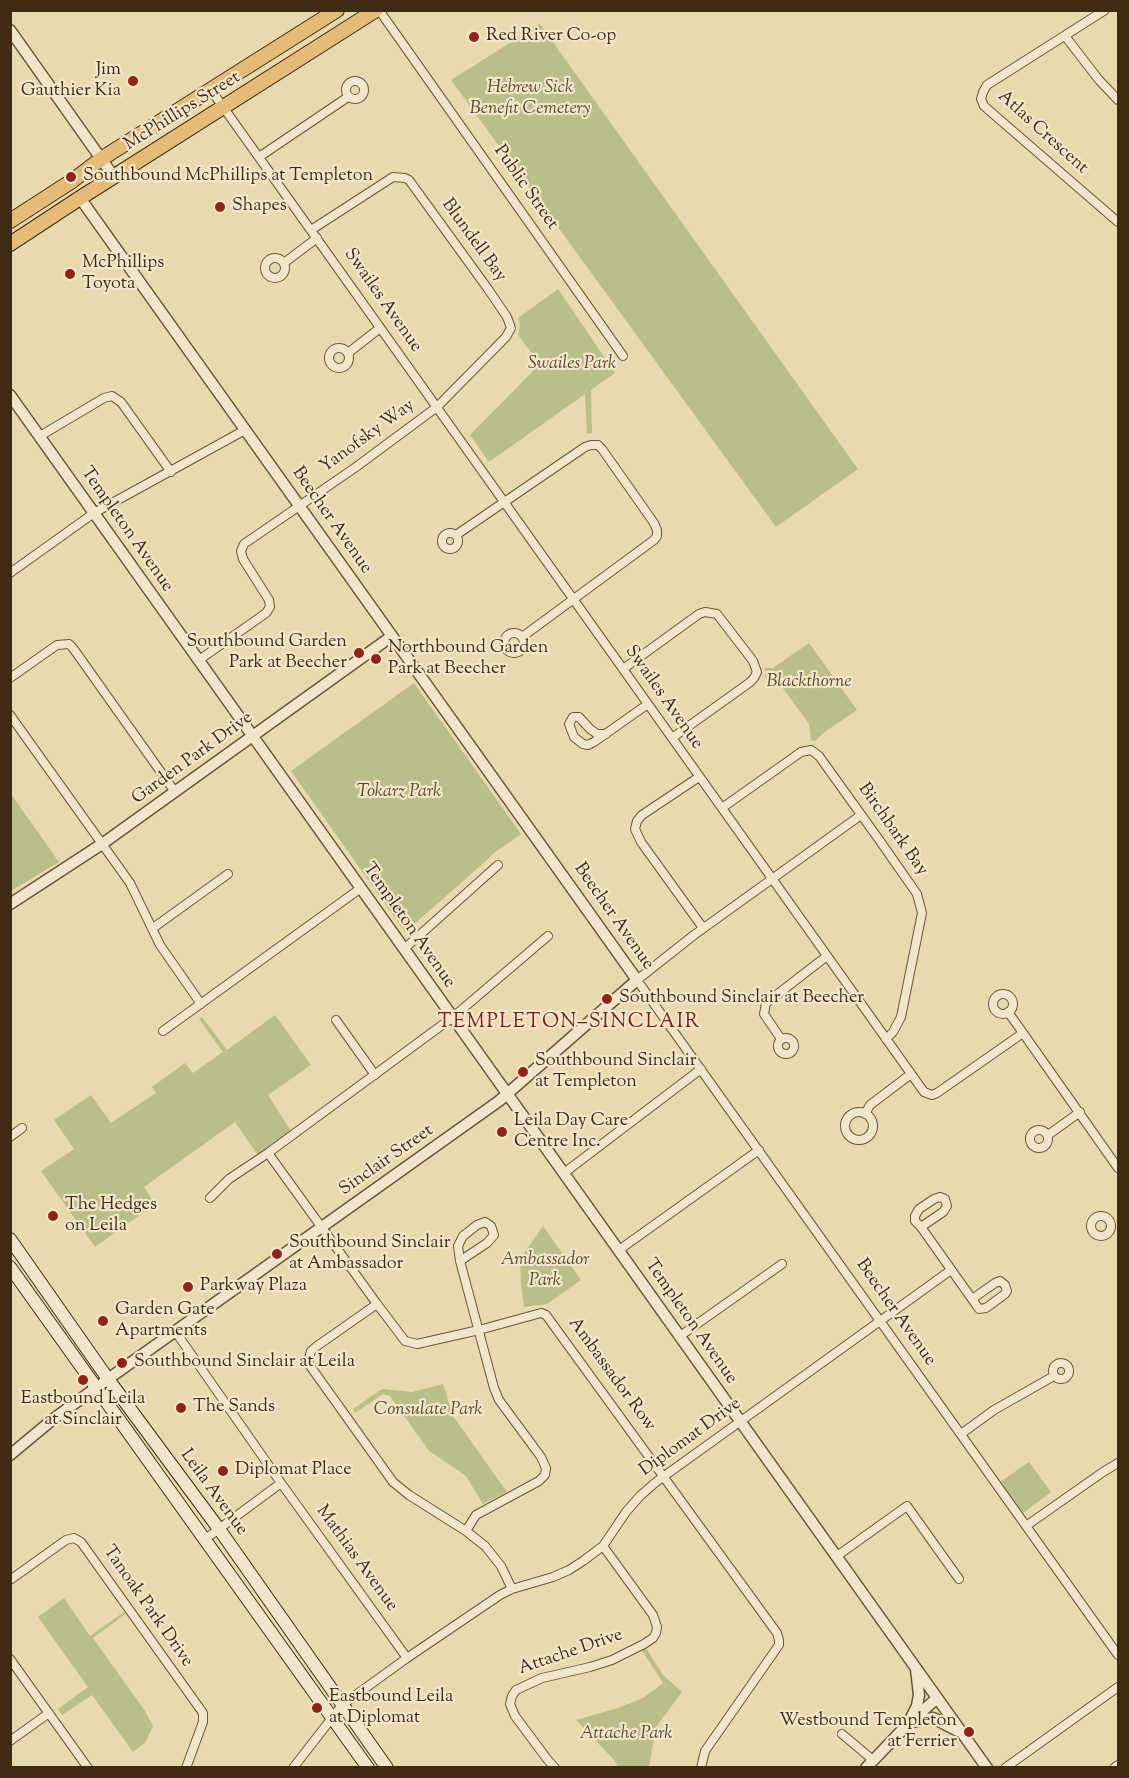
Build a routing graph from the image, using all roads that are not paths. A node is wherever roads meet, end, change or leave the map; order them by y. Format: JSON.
{"nodes":[{"id":1,"x":338,"y":10,"type":"edge"},
{"id":2,"x":378,"y":10,"type":"edge"},
{"id":3,"x":1105,"y":10,"type":"edge"},
{"id":4,"x":10,"y":30,"type":"edge"},
{"id":5,"x":1065,"y":36,"type":"junction"},
{"id":6,"x":211,"y":90,"type":"junction"},
{"id":7,"x":348,"y":97,"type":"dead end"},
{"id":8,"x":1119,"y":100,"type":"edge"},
{"id":9,"x":224,"y":107,"type":"junction"},
{"id":10,"x":259,"y":157,"type":"junction"},
{"id":11,"x":101,"y":159,"type":"junction"},
{"id":12,"x":114,"y":177,"type":"junction"},
{"id":13,"x":80,"y":198,"type":"junction"},
{"id":14,"x":10,"y":221,"type":"edge"},
{"id":15,"x":1119,"y":222,"type":"edge"},
{"id":16,"x":311,"y":230,"type":"junction"},
{"id":17,"x":317,"y":238,"type":"junction"},
{"id":18,"x":10,"y":244,"type":"edge"},
{"id":19,"x":284,"y":263,"type":"dead end"},
{"id":20,"x":380,"y":328,"type":"junction"},
{"id":21,"x":348,"y":353,"type":"dead end"},
{"id":22,"x":623,"y":356,"type":"dead end"},
{"id":23,"x":11,"y":395,"type":"edge"},
{"id":24,"x":436,"y":407,"type":"junction"},
{"id":25,"x":246,"y":430,"type":"junction"},
{"id":26,"x":40,"y":436,"type":"junction"},
{"id":27,"x":171,"y":472,"type":"junction"},
{"id":28,"x":505,"y":503,"type":"junction"},
{"id":29,"x":300,"y":506,"type":"junction"},
{"id":30,"x":94,"y":513,"type":"junction"},
{"id":31,"x":456,"y":535,"type":"dead end"},
{"id":32,"x":11,"y":570,"type":"edge"},
{"id":33,"x":573,"y":599,"type":"junction"},
{"id":34,"x":392,"y":636,"type":"junction"},
{"id":35,"x":522,"y":637,"type":"dead end"},
{"id":36,"x":199,"y":660,"type":"junction"},
{"id":37,"x":622,"y":669,"type":"junction"},
{"id":38,"x":10,"y":678,"type":"edge"},
{"id":39,"x":648,"y":704,"type":"junction"},
{"id":40,"x":10,"y":715,"type":"edge"},
{"id":41,"x":606,"y":734,"type":"dead end"},
{"id":42,"x":253,"y":736,"type":"junction"},
{"id":43,"x":672,"y":738,"type":"junction"},
{"id":44,"x":699,"y":777,"type":"junction"},
{"id":45,"x":175,"y":792,"type":"junction"},
{"id":46,"x":722,"y":808,"type":"junction"},
{"id":47,"x":861,"y":815,"type":"junction"},
{"id":48,"x":102,"y":844,"type":"junction"},
{"id":49,"x":498,"y":865,"type":"dead end"},
{"id":50,"x":228,"y":874,"type":"dead end"},
{"id":51,"x":772,"y":879,"type":"junction"},
{"id":52,"x":361,"y":888,"type":"junction"},
{"id":53,"x":10,"y":904,"type":"edge"},
{"id":54,"x":153,"y":928,"type":"junction"},
{"id":55,"x":703,"y":928,"type":"junction"},
{"id":56,"x":548,"y":936,"type":"dead end"},
{"id":57,"x":404,"y":949,"type":"junction"},
{"id":58,"x":827,"y":956,"type":"junction"},
{"id":59,"x":637,"y":980,"type":"junction"},
{"id":60,"x":201,"y":1004,"type":"junction"},
{"id":61,"x":1008,"y":1012,"type":"dead end"},
{"id":62,"x":453,"y":1017,"type":"junction"},
{"id":63,"x":336,"y":1020,"type":"dead end"},
{"id":64,"x":163,"y":1031,"type":"dead end"},
{"id":65,"x":1023,"y":1033,"type":"junction"},
{"id":66,"x":781,"y":1039,"type":"dead end"},
{"id":67,"x":886,"y":1039,"type":"junction"},
{"id":68,"x":701,"y":1069,"type":"junction"},
{"id":69,"x":911,"y":1074,"type":"junction"},
{"id":70,"x":375,"y":1075,"type":"junction"},
{"id":71,"x":508,"y":1094,"type":"junction"},
{"id":72,"x":1080,"y":1112,"type":"junction"},
{"id":73,"x":865,"y":1114,"type":"dead end"},
{"id":74,"x":22,"y":1128,"type":"dead end"},
{"id":75,"x":1048,"y":1135,"type":"dead end"},
{"id":76,"x":10,"y":1137,"type":"edge"},
{"id":77,"x":759,"y":1150,"type":"junction"},
{"id":78,"x":268,"y":1153,"type":"junction"},
{"id":79,"x":1119,"y":1168,"type":"edge"},
{"id":80,"x":564,"y":1173,"type":"junction"},
{"id":81,"x":210,"y":1198,"type":"dead end"},
{"id":82,"x":1119,"y":1214,"type":"edge"},
{"id":83,"x":1109,"y":1221,"type":"dead end"},
{"id":84,"x":322,"y":1227,"type":"junction"},
{"id":85,"x":921,"y":1227,"type":"dead end"},
{"id":86,"x":10,"y":1239,"type":"edge"},
{"id":87,"x":619,"y":1250,"type":"junction"},
{"id":88,"x":460,"y":1261,"type":"junction"},
{"id":89,"x":782,"y":1264,"type":"dead end"},
{"id":90,"x":10,"y":1267,"type":"edge"},
{"id":91,"x":951,"y":1270,"type":"junction"},
{"id":92,"x":972,"y":1299,"type":"dead end"},
{"id":93,"x":377,"y":1304,"type":"junction"},
{"id":94,"x":881,"y":1322,"type":"junction"},
{"id":95,"x":479,"y":1330,"type":"junction"},
{"id":96,"x":175,"y":1332,"type":"junction"},
{"id":97,"x":680,"y":1336,"type":"junction"},
{"id":98,"x":1054,"y":1376,"type":"dead end"},
{"id":99,"x":108,"y":1379,"type":"junction"},
{"id":100,"x":96,"y":1388,"type":"junction"},
{"id":101,"x":741,"y":1422,"type":"junction"},
{"id":102,"x":961,"y":1434,"type":"junction"},
{"id":103,"x":10,"y":1455,"type":"edge"},
{"id":104,"x":1119,"y":1463,"type":"edge"},
{"id":105,"x":664,"y":1476,"type":"junction"},
{"id":106,"x":281,"y":1483,"type":"junction"},
{"id":107,"x":1026,"y":1526,"type":"junction"},
{"id":108,"x":219,"y":1529,"type":"junction"},
{"id":109,"x":466,"y":1531,"type":"junction"},
{"id":110,"x":204,"y":1540,"type":"junction"},
{"id":111,"x":603,"y":1546,"type":"junction"},
{"id":112,"x":837,"y":1556,"type":"junction"},
{"id":113,"x":959,"y":1579,"type":"dead end"},
{"id":114,"x":10,"y":1580,"type":"edge"},
{"id":115,"x":512,"y":1589,"type":"junction"},
{"id":116,"x":1119,"y":1655,"type":"edge"},
{"id":117,"x":407,"y":1658,"type":"junction"},
{"id":118,"x":10,"y":1659,"type":"edge"},
{"id":119,"x":915,"y":1666,"type":"junction"},
{"id":120,"x":1119,"y":1687,"type":"edge"},
{"id":121,"x":938,"y":1698,"type":"junction"},
{"id":122,"x":342,"y":1705,"type":"junction"},
{"id":123,"x":49,"y":1713,"type":"junction"},
{"id":124,"x":332,"y":1717,"type":"junction"},
{"id":125,"x":909,"y":1723,"type":"junction"},
{"id":126,"x":842,"y":1734,"type":"dead end"},
{"id":127,"x":964,"y":1735,"type":"junction"},
{"id":128,"x":10,"y":1741,"type":"edge"},
{"id":129,"x":870,"y":1764,"type":"edge"},
{"id":130,"x":1119,"y":1765,"type":"edge"},
{"id":131,"x":88,"y":1767,"type":"edge"},
{"id":132,"x":186,"y":1767,"type":"edge"},
{"id":133,"x":293,"y":1767,"type":"edge"},
{"id":134,"x":368,"y":1767,"type":"edge"},
{"id":135,"x":387,"y":1767,"type":"edge"},
{"id":136,"x":555,"y":1767,"type":"edge"},
{"id":137,"x":700,"y":1767,"type":"edge"},
{"id":138,"x":987,"y":1767,"type":"edge"},
{"id":139,"x":1005,"y":1767,"type":"edge"},
{"id":140,"x":1114,"y":1767,"type":"edge"}],
"edges":[{"from":1,"to":6,"type":"main road","name":"McPhillips Street"},
{"from":2,"to":9,"type":"main road","name":"McPhillips Street"},
{"from":2,"to":22,"type":"street","name":"Public Street"},
{"from":3,"to":5,"type":"street","name":"Atlas Crescent"},
{"from":4,"to":11,"type":"street"},
{"from":5,"to":8,"type":"street"},
{"from":5,"to":15,"type":"street","name":"Atlas Crescent"},
{"from":6,"to":9,"type":"street","name":"Swailes Avenue"},
{"from":6,"to":11,"type":"main road","name":"McPhillips Street"},
{"from":7,"to":10,"type":"street"},
{"from":9,"to":10,"type":"street","name":"Swailes Avenue"},
{"from":9,"to":12,"type":"main road","name":"McPhillips Street"},
{"from":10,"to":16,"type":"street","name":"Swailes Avenue"},
{"from":11,"to":12,"type":"street"},
{"from":11,"to":14,"type":"main road","name":"McPhillips Street"},
{"from":12,"to":13,"type":"main road","name":"McPhillips Street"},
{"from":13,"to":18,"type":"main road","name":"McPhillips Street"},
{"from":13,"to":25,"type":"street","name":"Beecher Avenue"},
{"from":16,"to":17,"type":"street","name":"Swailes Avenue"},
{"from":16,"to":24,"type":"street","name":"Blundell Bay"},
{"from":17,"to":19,"type":"street"},
{"from":17,"to":20,"type":"street","name":"Swailes Avenue"},
{"from":20,"to":21,"type":"street"},
{"from":20,"to":24,"type":"street","name":"Swailes Avenue"},
{"from":23,"to":26,"type":"street","name":"Templeton Avenue"},
{"from":24,"to":28,"type":"street","name":"Swailes Avenue"},
{"from":24,"to":29,"type":"street","name":"Yanofsky Way"},
{"from":25,"to":27,"type":"street"},
{"from":25,"to":29,"type":"street","name":"Beecher Avenue"},
{"from":26,"to":27,"type":"street"},
{"from":26,"to":30,"type":"street","name":"Templeton Avenue"},
{"from":27,"to":30,"type":"street"},
{"from":28,"to":31,"type":"street"},
{"from":28,"to":33,"type":"street","name":"Swailes Avenue"},
{"from":28,"to":33,"type":"street"},
{"from":29,"to":34,"type":"street","name":"Beecher Avenue"},
{"from":29,"to":36,"type":"street","name":"Yanofsky Way"},
{"from":30,"to":32,"type":"street"},
{"from":30,"to":36,"type":"street","name":"Templeton Avenue"},
{"from":33,"to":35,"type":"street"},
{"from":33,"to":37,"type":"street","name":"Swailes Avenue"},
{"from":34,"to":42,"type":"street","name":"Garden Park Drive"},
{"from":34,"to":59,"type":"street","name":"Beecher Avenue"},
{"from":36,"to":42,"type":"street","name":"Templeton Avenue"},
{"from":37,"to":39,"type":"street","name":"Swailes Avenue"},
{"from":37,"to":43,"type":"street"},
{"from":38,"to":45,"type":"street"},
{"from":39,"to":41,"type":"street"},
{"from":39,"to":43,"type":"street","name":"Swailes Avenue"},
{"from":40,"to":48,"type":"street"},
{"from":42,"to":45,"type":"street","name":"Garden Park Drive"},
{"from":42,"to":52,"type":"street","name":"Templeton Avenue"},
{"from":43,"to":44,"type":"street","name":"Swailes Avenue"},
{"from":44,"to":46,"type":"street","name":"Swailes Avenue"},
{"from":44,"to":55,"type":"street"},
{"from":45,"to":48,"type":"street","name":"Garden Park Drive"},
{"from":46,"to":47,"type":"street","name":"Birchbark Bay"},
{"from":46,"to":51,"type":"street","name":"Swailes Avenue"},
{"from":47,"to":51,"type":"street","name":"Sinclair Street"},
{"from":47,"to":67,"type":"street","name":"Birchbark Bay"},
{"from":48,"to":53,"type":"street","name":"Garden Park Drive"},
{"from":48,"to":54,"type":"street"},
{"from":49,"to":57,"type":"street"},
{"from":50,"to":54,"type":"street"},
{"from":51,"to":55,"type":"street","name":"Sinclair Street"},
{"from":51,"to":58,"type":"street","name":"Swailes Avenue"},
{"from":52,"to":57,"type":"street","name":"Templeton Avenue"},
{"from":52,"to":60,"type":"street"},
{"from":54,"to":60,"type":"street"},
{"from":55,"to":59,"type":"street","name":"Sinclair Street"},
{"from":56,"to":62,"type":"street"},
{"from":57,"to":62,"type":"street","name":"Templeton Avenue"},
{"from":58,"to":66,"type":"street"},
{"from":58,"to":67,"type":"street","name":"Swailes Avenue"},
{"from":59,"to":68,"type":"street","name":"Beecher Avenue"},
{"from":59,"to":71,"type":"street","name":"Sinclair Street"},
{"from":60,"to":64,"type":"street"},
{"from":61,"to":65,"type":"street"},
{"from":62,"to":70,"type":"street"},
{"from":62,"to":71,"type":"street","name":"Templeton Avenue"},
{"from":63,"to":70,"type":"street"},
{"from":65,"to":69,"type":"street","name":"Swailes Avenue"},
{"from":65,"to":72,"type":"street"},
{"from":67,"to":69,"type":"street","name":"Swailes Avenue"},
{"from":68,"to":77,"type":"street","name":"Beecher Avenue"},
{"from":68,"to":80,"type":"street"},
{"from":69,"to":73,"type":"street"},
{"from":70,"to":78,"type":"street"},
{"from":71,"to":80,"type":"street","name":"Templeton Avenue"},
{"from":71,"to":84,"type":"street","name":"Sinclair Street"},
{"from":72,"to":75,"type":"street"},
{"from":72,"to":79,"type":"street"},
{"from":74,"to":76,"type":"street"},
{"from":77,"to":87,"type":"street"},
{"from":77,"to":94,"type":"street","name":"Beecher Avenue"},
{"from":78,"to":81,"type":"street"},
{"from":78,"to":84,"type":"street","name":"Ambassador Row"},
{"from":80,"to":87,"type":"street","name":"Templeton Avenue"},
{"from":82,"to":83,"type":"street"},
{"from":84,"to":93,"type":"street","name":"Ambassador Row"},
{"from":84,"to":96,"type":"street","name":"Sinclair Street"},
{"from":85,"to":91,"type":"street"},
{"from":86,"to":99,"type":"main road","name":"Leila Avenue"},
{"from":87,"to":97,"type":"street","name":"Templeton Avenue"},
{"from":88,"to":88,"type":"street"},
{"from":88,"to":95,"type":"street"},
{"from":89,"to":97,"type":"street"},
{"from":90,"to":100,"type":"main road","name":"Leila Avenue"},
{"from":91,"to":92,"type":"street"},
{"from":91,"to":94,"type":"street","name":"Diplomat Drive"},
{"from":93,"to":95,"type":"street","name":"Ambassador Row"},
{"from":93,"to":109,"type":"street"},
{"from":94,"to":101,"type":"street","name":"Diplomat Drive"},
{"from":94,"to":102,"type":"street","name":"Beecher Avenue"},
{"from":95,"to":105,"type":"street","name":"Ambassador Row"},
{"from":95,"to":109,"type":"street"},
{"from":96,"to":99,"type":"street","name":"Sinclair Street"},
{"from":96,"to":106,"type":"street","name":"Mathias Avenue"},
{"from":97,"to":101,"type":"street","name":"Templeton Avenue"},
{"from":98,"to":102,"type":"street"},
{"from":99,"to":100,"type":"street","name":"Sinclair Street"},
{"from":99,"to":108,"type":"main road","name":"Leila Avenue"},
{"from":100,"to":103,"type":"street","name":"Sinclair Street"},
{"from":100,"to":110,"type":"main road","name":"Leila Avenue"},
{"from":101,"to":105,"type":"street","name":"Diplomat Drive"},
{"from":101,"to":112,"type":"street","name":"Templeton Avenue"},
{"from":102,"to":107,"type":"street","name":"Beecher Avenue"},
{"from":104,"to":107,"type":"street"},
{"from":105,"to":111,"type":"street","name":"Diplomat Drive"},
{"from":105,"to":137,"type":"street","name":"Ambassador Row"},
{"from":106,"to":108,"type":"street"},
{"from":106,"to":117,"type":"street","name":"Mathias Avenue"},
{"from":107,"to":116,"type":"street","name":"Beecher Avenue"},
{"from":108,"to":110,"type":"street"},
{"from":108,"to":122,"type":"main road","name":"Leila Avenue"},
{"from":109,"to":115,"type":"street"},
{"from":110,"to":124,"type":"main road","name":"Leila Avenue"},
{"from":111,"to":115,"type":"street","name":"Diplomat Drive"},
{"from":111,"to":136,"type":"street","name":"Attache Drive"},
{"from":112,"to":113,"type":"street"},
{"from":112,"to":119,"type":"street","name":"Templeton Avenue"},
{"from":114,"to":132,"type":"street","name":"Tanoak Park Drive"},
{"from":115,"to":117,"type":"street","name":"Diplomat Drive"},
{"from":117,"to":122,"type":"street","name":"Diplomat Drive"},
{"from":118,"to":123,"type":"street"},
{"from":119,"to":121,"type":"street","name":"Templeton Avenue"},
{"from":119,"to":125,"type":"street"},
{"from":120,"to":139,"type":"street"},
{"from":121,"to":125,"type":"street"},
{"from":121,"to":127,"type":"street","name":"Templeton Avenue"},
{"from":122,"to":124,"type":"street","name":"Diplomat Drive"},
{"from":122,"to":135,"type":"main road","name":"Leila Avenue"},
{"from":123,"to":128,"type":"street"},
{"from":123,"to":131,"type":"street"},
{"from":124,"to":133,"type":"street","name":"Diplomat Drive"},
{"from":124,"to":134,"type":"main road","name":"Leila Avenue"},
{"from":125,"to":127,"type":"street"},
{"from":125,"to":129,"type":"street"},
{"from":126,"to":129,"type":"street"},
{"from":127,"to":138,"type":"street","name":"Templeton Avenue"},
{"from":130,"to":140,"type":"street"}]}
